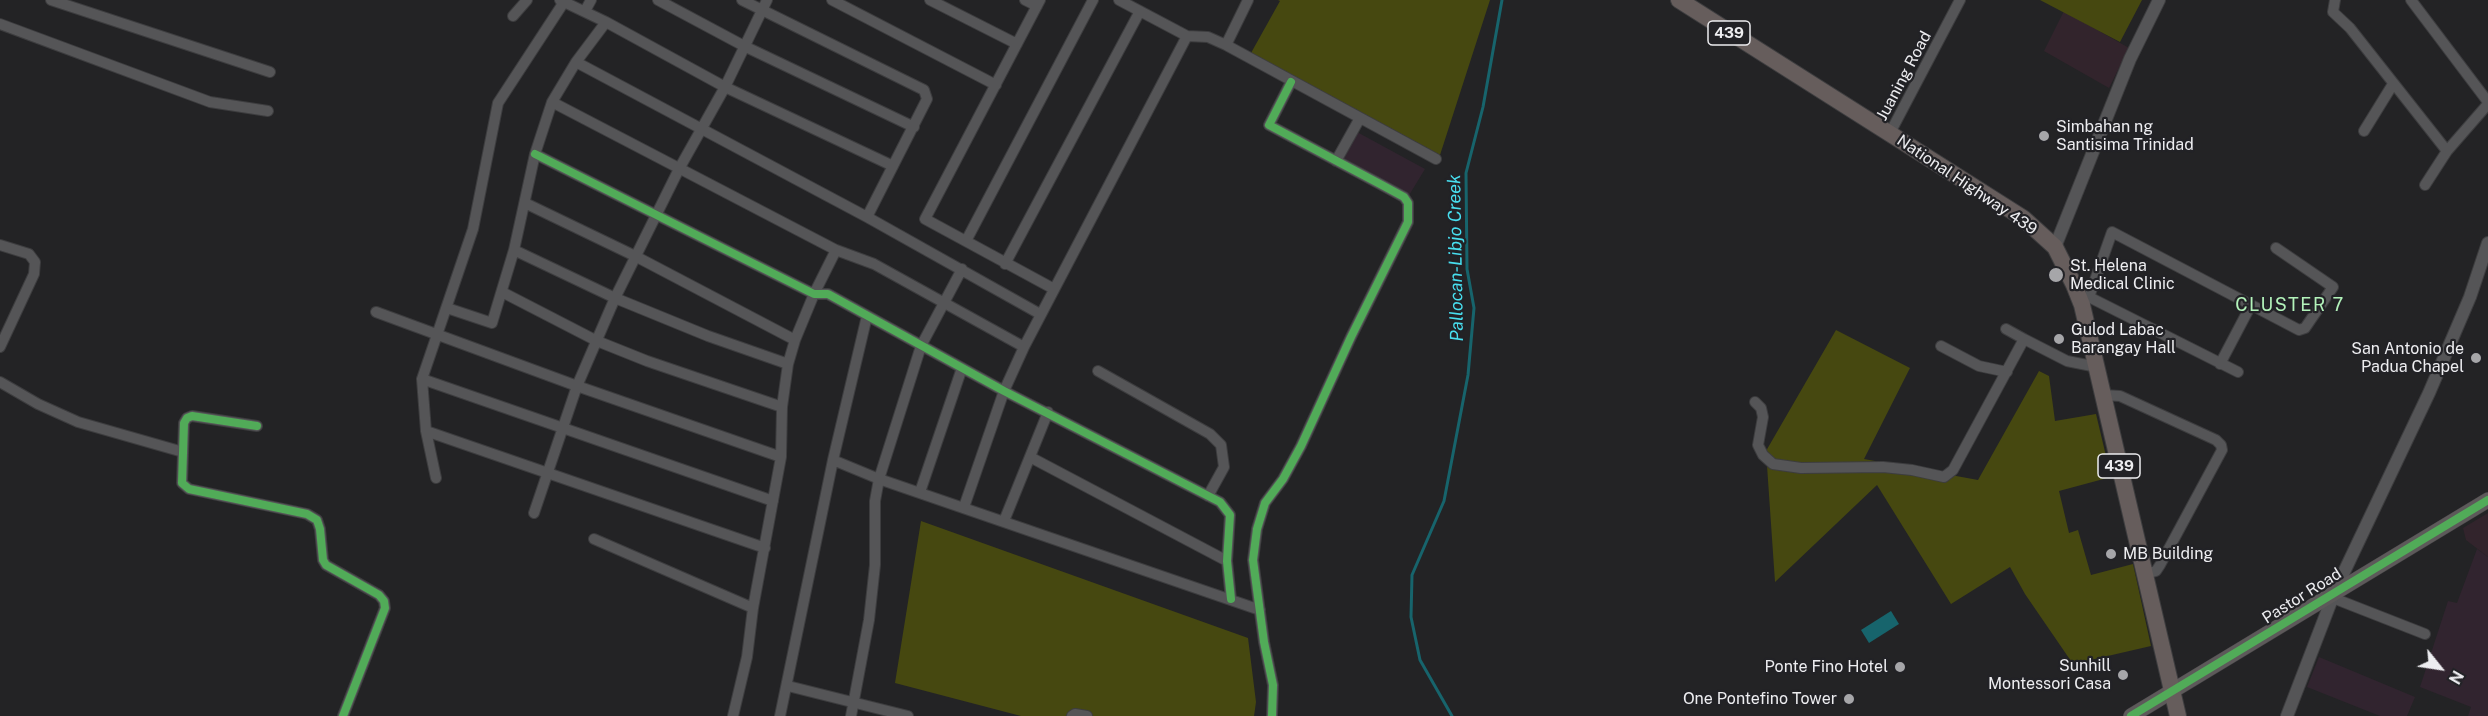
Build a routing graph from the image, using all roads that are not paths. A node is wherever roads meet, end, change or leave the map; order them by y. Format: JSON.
{"nodes":[{"id":1,"x":51,"y":0,"type":"edge"},
{"id":2,"x":526,"y":0,"type":"edge"},
{"id":3,"x":591,"y":0,"type":"edge"},
{"id":4,"x":658,"y":0,"type":"edge"},
{"id":5,"x":742,"y":0,"type":"edge"},
{"id":6,"x":832,"y":0,"type":"edge"},
{"id":7,"x":930,"y":0,"type":"edge"},
{"id":8,"x":1025,"y":0,"type":"edge"},
{"id":9,"x":1093,"y":0,"type":"edge"},
{"id":10,"x":1119,"y":0,"type":"edge"},
{"id":11,"x":1248,"y":0,"type":"edge"},
{"id":12,"x":1679,"y":0,"type":"edge"},
{"id":13,"x":1960,"y":0,"type":"edge"},
{"id":14,"x":2159,"y":0,"type":"edge"},
{"id":15,"x":2335,"y":0,"type":"edge"},
{"id":16,"x":2411,"y":0,"type":"edge"},
{"id":17,"x":562,"y":1,"type":"edge"},
{"id":18,"x":1038,"y":3,"type":"edge"},
{"id":19,"x":764,"y":5,"type":"edge"},
{"id":20,"x":585,"y":11,"type":"junction"},
{"id":21,"x":1140,"y":11,"type":"junction"},
{"id":22,"x":513,"y":16,"type":"dead end"},
{"id":23,"x":606,"y":22,"type":"junction"},
{"id":24,"x":0,"y":24,"type":"edge"},
{"id":25,"x":1187,"y":36,"type":"junction"},
{"id":26,"x":1017,"y":44,"type":"junction"},
{"id":27,"x":1226,"y":45,"type":"junction"},
{"id":28,"x":744,"y":46,"type":"junction"},
{"id":29,"x":576,"y":62,"type":"junction"},
{"id":30,"x":270,"y":72,"type":"dead end"},
{"id":31,"x":1291,"y":82,"type":"junction"},
{"id":32,"x":2393,"y":84,"type":"junction"},
{"id":33,"x":996,"y":85,"type":"junction"},
{"id":34,"x":725,"y":87,"type":"junction"},
{"id":35,"x":552,"y":102,"type":"junction"},
{"id":36,"x":2488,"y":103,"type":"edge"},
{"id":37,"x":267,"y":111,"type":"dead end"},
{"id":38,"x":1360,"y":118,"type":"junction"},
{"id":39,"x":914,"y":127,"type":"junction"},
{"id":40,"x":702,"y":130,"type":"junction"},
{"id":41,"x":2364,"y":131,"type":"dead end"},
{"id":42,"x":1890,"y":133,"type":"junction"},
{"id":43,"x":2447,"y":152,"type":"junction"},
{"id":44,"x":535,"y":154,"type":"junction"},
{"id":45,"x":1436,"y":159,"type":"dead end"},
{"id":46,"x":1336,"y":161,"type":"junction"},
{"id":47,"x":894,"y":166,"type":"junction"},
{"id":48,"x":680,"y":169,"type":"junction"},
{"id":49,"x":2425,"y":185,"type":"dead end"},
{"id":50,"x":525,"y":204,"type":"junction"},
{"id":51,"x":657,"y":214,"type":"junction"},
{"id":52,"x":867,"y":217,"type":"junction"},
{"id":53,"x":966,"y":242,"type":"junction"},
{"id":54,"x":2488,"y":243,"type":"edge"},
{"id":55,"x":0,"y":245,"type":"edge"},
{"id":56,"x":2055,"y":247,"type":"junction"},
{"id":57,"x":2276,"y":248,"type":"dead end"},
{"id":58,"x":514,"y":250,"type":"junction"},
{"id":59,"x":836,"y":250,"type":"junction"},
{"id":60,"x":635,"y":256,"type":"junction"},
{"id":61,"x":1005,"y":264,"type":"junction"},
{"id":62,"x":962,"y":269,"type":"junction"},
{"id":63,"x":1054,"y":289,"type":"junction"},
{"id":64,"x":502,"y":292,"type":"junction"},
{"id":65,"x":814,"y":294,"type":"junction"},
{"id":66,"x":615,"y":298,"type":"junction"},
{"id":67,"x":2085,"y":301,"type":"junction"},
{"id":68,"x":944,"y":304,"type":"junction"},
{"id":69,"x":2251,"y":305,"type":"junction"},
{"id":70,"x":447,"y":308,"type":"junction"},
{"id":71,"x":376,"y":312,"type":"dead end"},
{"id":72,"x":1040,"y":314,"type":"junction"},
{"id":73,"x":867,"y":316,"type":"junction"},
{"id":74,"x":2006,"y":329,"type":"dead end"},
{"id":75,"x":438,"y":335,"type":"junction"},
{"id":76,"x":2024,"y":339,"type":"junction"},
{"id":77,"x":795,"y":340,"type":"junction"},
{"id":78,"x":597,"y":341,"type":"junction"},
{"id":79,"x":921,"y":346,"type":"junction"},
{"id":80,"x":1941,"y":346,"type":"dead end"},
{"id":81,"x":0,"y":347,"type":"edge"},
{"id":82,"x":1024,"y":347,"type":"junction"},
{"id":83,"x":789,"y":364,"type":"junction"},
{"id":84,"x":2220,"y":364,"type":"junction"},
{"id":85,"x":2097,"y":367,"type":"junction"},
{"id":86,"x":962,"y":368,"type":"junction"},
{"id":87,"x":1098,"y":371,"type":"dead end"},
{"id":88,"x":2007,"y":372,"type":"junction"},
{"id":89,"x":2238,"y":372,"type":"dead end"},
{"id":90,"x":422,"y":379,"type":"junction"},
{"id":91,"x":0,"y":382,"type":"edge"},
{"id":92,"x":577,"y":386,"type":"junction"},
{"id":93,"x":1004,"y":391,"type":"junction"},
{"id":94,"x":2104,"y":395,"type":"junction"},
{"id":95,"x":1755,"y":402,"type":"dead end"},
{"id":96,"x":782,"y":407,"type":"junction"},
{"id":97,"x":1048,"y":412,"type":"junction"},
{"id":98,"x":257,"y":426,"type":"dead end"},
{"id":99,"x":562,"y":429,"type":"junction"},
{"id":100,"x":426,"y":431,"type":"junction"},
{"id":101,"x":183,"y":452,"type":"junction"},
{"id":102,"x":781,"y":457,"type":"junction"},
{"id":103,"x":1030,"y":457,"type":"junction"},
{"id":104,"x":833,"y":460,"type":"junction"},
{"id":105,"x":549,"y":472,"type":"junction"},
{"id":106,"x":436,"y":478,"type":"dead end"},
{"id":107,"x":879,"y":479,"type":"junction"},
{"id":108,"x":920,"y":492,"type":"junction"},
{"id":109,"x":1208,"y":496,"type":"junction"},
{"id":110,"x":2488,"y":500,"type":"edge"},
{"id":111,"x":773,"y":501,"type":"junction"},
{"id":112,"x":964,"y":507,"type":"junction"},
{"id":113,"x":534,"y":513,"type":"dead end"},
{"id":114,"x":1004,"y":521,"type":"junction"},
{"id":115,"x":594,"y":539,"type":"dead end"},
{"id":116,"x":765,"y":548,"type":"junction"},
{"id":117,"x":1227,"y":561,"type":"junction"},
{"id":118,"x":2145,"y":574,"type":"junction"},
{"id":119,"x":2334,"y":594,"type":"junction"},
{"id":120,"x":1231,"y":599,"type":"junction"},
{"id":121,"x":753,"y":608,"type":"junction"},
{"id":122,"x":1260,"y":610,"type":"junction"},
{"id":123,"x":2425,"y":634,"type":"dead end"},
{"id":124,"x":788,"y":686,"type":"junction"},
{"id":125,"x":2173,"y":690,"type":"junction"},
{"id":126,"x":853,"y":703,"type":"junction"},
{"id":127,"x":343,"y":716,"type":"edge"},
{"id":128,"x":733,"y":716,"type":"edge"},
{"id":129,"x":780,"y":716,"type":"edge"},
{"id":130,"x":851,"y":716,"type":"edge"},
{"id":131,"x":908,"y":716,"type":"edge"},
{"id":132,"x":1072,"y":716,"type":"edge"},
{"id":133,"x":1087,"y":716,"type":"edge"},
{"id":134,"x":1272,"y":716,"type":"edge"},
{"id":135,"x":2131,"y":716,"type":"edge"},
{"id":136,"x":2178,"y":716,"type":"edge"},
{"id":137,"x":2287,"y":716,"type":"edge"}],
"edges":[{"from":1,"to":30,"type":"street"},
{"from":2,"to":22,"type":"street"},
{"from":3,"to":20,"type":"street"},
{"from":4,"to":28,"type":"street"},
{"from":5,"to":19,"type":"street"},
{"from":6,"to":33,"type":"street"},
{"from":7,"to":26,"type":"street"},
{"from":8,"to":18,"type":"street"},
{"from":9,"to":53,"type":"street"},
{"from":10,"to":21,"type":"street"},
{"from":11,"to":27,"type":"street"},
{"from":12,"to":42,"type":"main road","name":"National Highway 439","number":"439"},
{"from":13,"to":42,"type":"street","name":"Juaning Road"},
{"from":14,"to":56,"type":"street"},
{"from":15,"to":32,"type":"street"},
{"from":16,"to":36,"type":"street"},
{"from":17,"to":20,"type":"street"},
{"from":17,"to":70,"type":"street"},
{"from":18,"to":26,"type":"street"},
{"from":19,"to":28,"type":"street"},
{"from":19,"to":39,"type":"street"},
{"from":20,"to":23,"type":"street"},
{"from":21,"to":25,"type":"street"},
{"from":21,"to":61,"type":"street"},
{"from":23,"to":29,"type":"street"},
{"from":23,"to":34,"type":"street"},
{"from":24,"to":37,"type":"street"},
{"from":25,"to":27,"type":"street"},
{"from":25,"to":63,"type":"street"},
{"from":26,"to":33,"type":"street"},
{"from":27,"to":31,"type":"street"},
{"from":28,"to":34,"type":"street"},
{"from":28,"to":39,"type":"street"},
{"from":29,"to":35,"type":"street"},
{"from":29,"to":40,"type":"street"},
{"from":31,"to":38,"type":"street"},
{"from":31,"to":46,"type":"street"},
{"from":32,"to":41,"type":"street"},
{"from":32,"to":43,"type":"street"},
{"from":33,"to":53,"type":"street"},
{"from":34,"to":40,"type":"street"},
{"from":34,"to":47,"type":"street"},
{"from":35,"to":44,"type":"street"},
{"from":35,"to":48,"type":"street"},
{"from":36,"to":43,"type":"street"},
{"from":38,"to":45,"type":"street"},
{"from":38,"to":46,"type":"street"},
{"from":39,"to":47,"type":"street"},
{"from":40,"to":48,"type":"street"},
{"from":40,"to":52,"type":"street"},
{"from":42,"to":56,"type":"main road","name":"National Highway 439","number":"439"},
{"from":43,"to":49,"type":"street"},
{"from":44,"to":50,"type":"street"},
{"from":44,"to":51,"type":"street"},
{"from":46,"to":122,"type":"street"},
{"from":47,"to":52,"type":"street"},
{"from":48,"to":51,"type":"street"},
{"from":48,"to":59,"type":"street"},
{"from":50,"to":58,"type":"street"},
{"from":50,"to":60,"type":"street"},
{"from":51,"to":60,"type":"street"},
{"from":51,"to":65,"type":"street"},
{"from":52,"to":62,"type":"street"},
{"from":53,"to":61,"type":"street"},
{"from":54,"to":119,"type":"street"},
{"from":55,"to":81,"type":"street"},
{"from":56,"to":67,"type":"main road","name":"National Highway 439","number":"439"},
{"from":57,"to":69,"type":"street"},
{"from":58,"to":64,"type":"street"},
{"from":58,"to":66,"type":"street"},
{"from":59,"to":65,"type":"street"},
{"from":59,"to":68,"type":"street"},
{"from":60,"to":66,"type":"street"},
{"from":60,"to":77,"type":"street"},
{"from":61,"to":63,"type":"street"},
{"from":62,"to":68,"type":"street"},
{"from":62,"to":72,"type":"street"},
{"from":63,"to":72,"type":"street"},
{"from":64,"to":70,"type":"street"},
{"from":64,"to":78,"type":"street"},
{"from":65,"to":73,"type":"street"},
{"from":65,"to":77,"type":"street"},
{"from":66,"to":78,"type":"street"},
{"from":66,"to":83,"type":"street"},
{"from":67,"to":69,"type":"street"},
{"from":67,"to":84,"type":"street"},
{"from":67,"to":85,"type":"main road","name":"National Highway 439","number":"439"},
{"from":68,"to":79,"type":"street"},
{"from":68,"to":82,"type":"street"},
{"from":69,"to":84,"type":"street"},
{"from":70,"to":75,"type":"street"},
{"from":71,"to":75,"type":"street"},
{"from":72,"to":82,"type":"street"},
{"from":73,"to":79,"type":"street"},
{"from":73,"to":104,"type":"street"},
{"from":74,"to":76,"type":"street"},
{"from":75,"to":90,"type":"street"},
{"from":75,"to":92,"type":"street"},
{"from":76,"to":85,"type":"street"},
{"from":76,"to":88,"type":"street"},
{"from":77,"to":83,"type":"street"},
{"from":78,"to":92,"type":"street"},
{"from":78,"to":96,"type":"street"},
{"from":79,"to":86,"type":"street"},
{"from":79,"to":107,"type":"street"},
{"from":80,"to":88,"type":"street"},
{"from":82,"to":93,"type":"street"},
{"from":83,"to":96,"type":"street"},
{"from":84,"to":89,"type":"street"},
{"from":85,"to":94,"type":"main road","name":"National Highway 439","number":"439"},
{"from":86,"to":93,"type":"street"},
{"from":86,"to":108,"type":"street"},
{"from":87,"to":109,"type":"street"},
{"from":88,"to":95,"type":"street"},
{"from":90,"to":99,"type":"street"},
{"from":90,"to":100,"type":"street"},
{"from":91,"to":101,"type":"street"},
{"from":92,"to":99,"type":"street"},
{"from":92,"to":102,"type":"street"},
{"from":93,"to":97,"type":"street"},
{"from":93,"to":112,"type":"street"},
{"from":94,"to":118,"type":"main road","name":"National Highway 439","number":"439"},
{"from":94,"to":118,"type":"street"},
{"from":96,"to":102,"type":"street"},
{"from":97,"to":103,"type":"street"},
{"from":97,"to":109,"type":"street"},
{"from":98,"to":101,"type":"street"},
{"from":99,"to":105,"type":"street"},
{"from":99,"to":111,"type":"street"},
{"from":100,"to":105,"type":"street"},
{"from":100,"to":106,"type":"street"},
{"from":101,"to":127,"type":"street"},
{"from":102,"to":111,"type":"street"},
{"from":103,"to":114,"type":"street"},
{"from":103,"to":117,"type":"street"},
{"from":104,"to":107,"type":"street"},
{"from":104,"to":124,"type":"street"},
{"from":105,"to":113,"type":"street"},
{"from":105,"to":116,"type":"street"},
{"from":107,"to":108,"type":"street"},
{"from":107,"to":126,"type":"street"},
{"from":108,"to":112,"type":"street"},
{"from":109,"to":117,"type":"street"},
{"from":110,"to":119,"type":"main road","name":"Pastor Road"},
{"from":111,"to":116,"type":"street"},
{"from":112,"to":114,"type":"street"},
{"from":114,"to":120,"type":"street"},
{"from":115,"to":121,"type":"street"},
{"from":116,"to":121,"type":"street"},
{"from":117,"to":120,"type":"street"},
{"from":118,"to":125,"type":"main road","name":"National Highway 439","number":"439"},
{"from":119,"to":123,"type":"street"},
{"from":119,"to":125,"type":"main road","name":"Pastor Road"},
{"from":119,"to":137,"type":"street"},
{"from":120,"to":122,"type":"street"},
{"from":121,"to":128,"type":"street"},
{"from":122,"to":134,"type":"street"},
{"from":124,"to":126,"type":"street"},
{"from":124,"to":129,"type":"street"},
{"from":125,"to":135,"type":"main road","name":"Pastor Road"},
{"from":125,"to":136,"type":"main road","name":"National Highway 439","number":"439"},
{"from":126,"to":130,"type":"street"},
{"from":126,"to":131,"type":"street"},
{"from":132,"to":133,"type":"street"}]}
